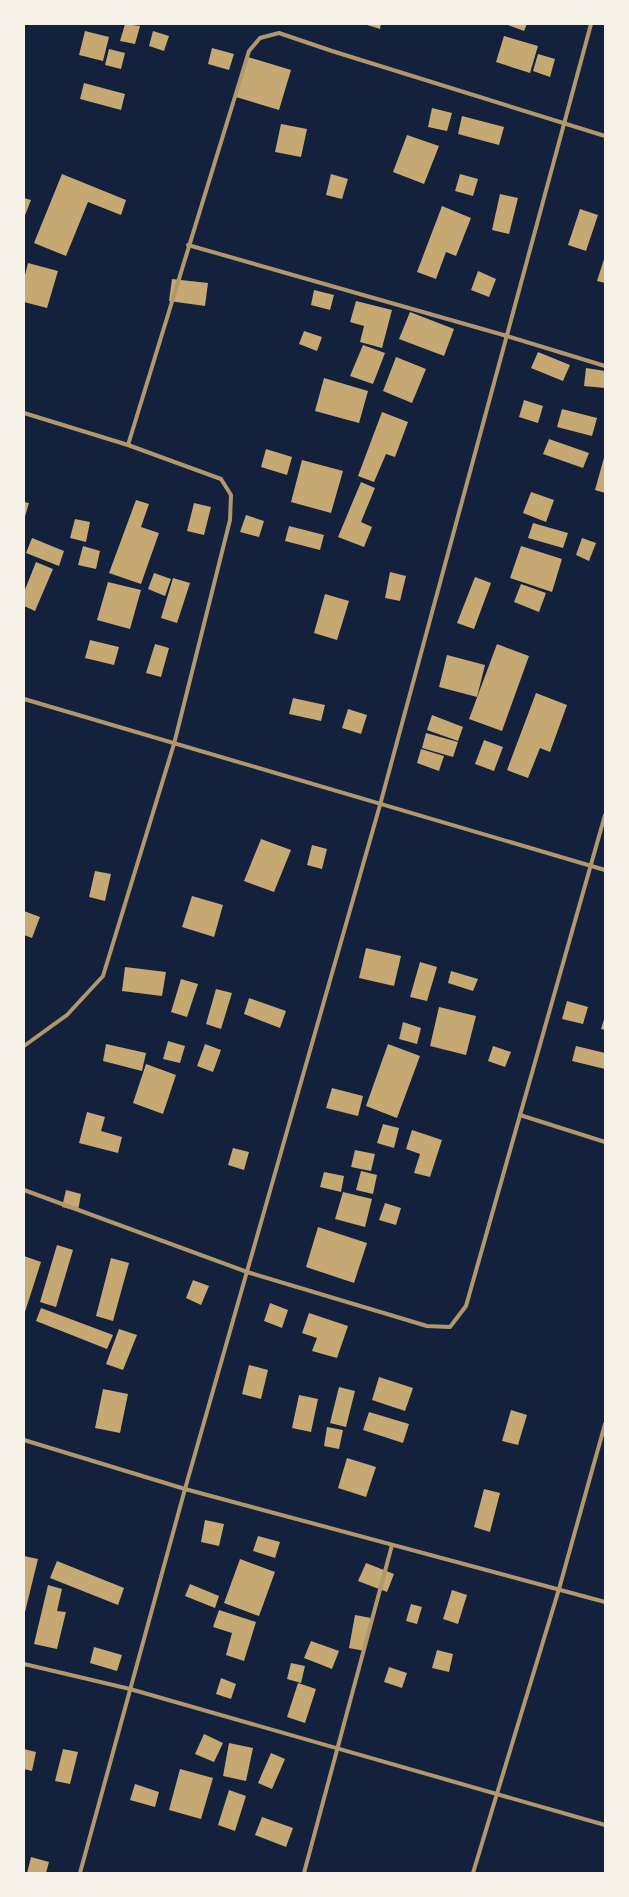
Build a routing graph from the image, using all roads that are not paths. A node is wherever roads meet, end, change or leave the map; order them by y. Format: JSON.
{"nodes":[{"id":1,"x":591,"y":24,"type":"edge"},
{"id":2,"x":564,"y":124,"type":"junction"},
{"id":3,"x":605,"y":136,"type":"edge"},
{"id":4,"x":188,"y":245,"type":"junction"},
{"id":5,"x":507,"y":336,"type":"junction"},
{"id":6,"x":605,"y":366,"type":"edge"},
{"id":7,"x":24,"y":413,"type":"edge"},
{"id":8,"x":128,"y":445,"type":"junction"},
{"id":9,"x":24,"y":698,"type":"edge"},
{"id":10,"x":174,"y":744,"type":"junction"},
{"id":11,"x":380,"y":804,"type":"junction"},
{"id":12,"x":605,"y":815,"type":"edge"},
{"id":13,"x":591,"y":866,"type":"junction"},
{"id":14,"x":605,"y":870,"type":"edge"},
{"id":15,"x":24,"y":1046,"type":"edge"},
{"id":16,"x":520,"y":1114,"type":"junction"},
{"id":17,"x":605,"y":1142,"type":"edge"},
{"id":18,"x":24,"y":1190,"type":"edge"},
{"id":19,"x":247,"y":1272,"type":"junction"},
{"id":20,"x":605,"y":1424,"type":"edge"},
{"id":21,"x":24,"y":1440,"type":"edge"},
{"id":22,"x":185,"y":1489,"type":"junction"},
{"id":23,"x":392,"y":1544,"type":"junction"},
{"id":24,"x":559,"y":1589,"type":"junction"},
{"id":25,"x":605,"y":1602,"type":"edge"},
{"id":26,"x":24,"y":1664,"type":"edge"},
{"id":27,"x":130,"y":1689,"type":"junction"},
{"id":28,"x":338,"y":1747,"type":"junction"},
{"id":29,"x":497,"y":1794,"type":"junction"},
{"id":30,"x":605,"y":1825,"type":"edge"},
{"id":31,"x":80,"y":1873,"type":"edge"},
{"id":32,"x":304,"y":1873,"type":"edge"},
{"id":33,"x":473,"y":1873,"type":"edge"}],
"edges":[{"from":1,"to":2,"type":"street"},
{"from":2,"to":3,"type":"street"},
{"from":2,"to":4,"type":"street"},
{"from":2,"to":5,"type":"street"},
{"from":4,"to":5,"type":"street"},
{"from":4,"to":8,"type":"street"},
{"from":5,"to":6,"type":"street"},
{"from":5,"to":11,"type":"street"},
{"from":7,"to":8,"type":"street"},
{"from":8,"to":10,"type":"street"},
{"from":9,"to":10,"type":"street"},
{"from":10,"to":11,"type":"street"},
{"from":10,"to":15,"type":"street"},
{"from":11,"to":13,"type":"street"},
{"from":11,"to":19,"type":"street"},
{"from":12,"to":13,"type":"street"},
{"from":13,"to":14,"type":"street"},
{"from":13,"to":16,"type":"street"},
{"from":16,"to":17,"type":"street"},
{"from":16,"to":19,"type":"street"},
{"from":18,"to":19,"type":"street"},
{"from":19,"to":22,"type":"street"},
{"from":20,"to":24,"type":"street"},
{"from":21,"to":22,"type":"street"},
{"from":22,"to":23,"type":"street"},
{"from":22,"to":27,"type":"street"},
{"from":23,"to":24,"type":"street"},
{"from":23,"to":28,"type":"street"},
{"from":24,"to":25,"type":"street"},
{"from":24,"to":29,"type":"street"},
{"from":26,"to":27,"type":"street"},
{"from":27,"to":28,"type":"street"},
{"from":27,"to":31,"type":"street"},
{"from":28,"to":29,"type":"street"},
{"from":28,"to":32,"type":"street"},
{"from":29,"to":30,"type":"street"},
{"from":29,"to":33,"type":"street"}]}
